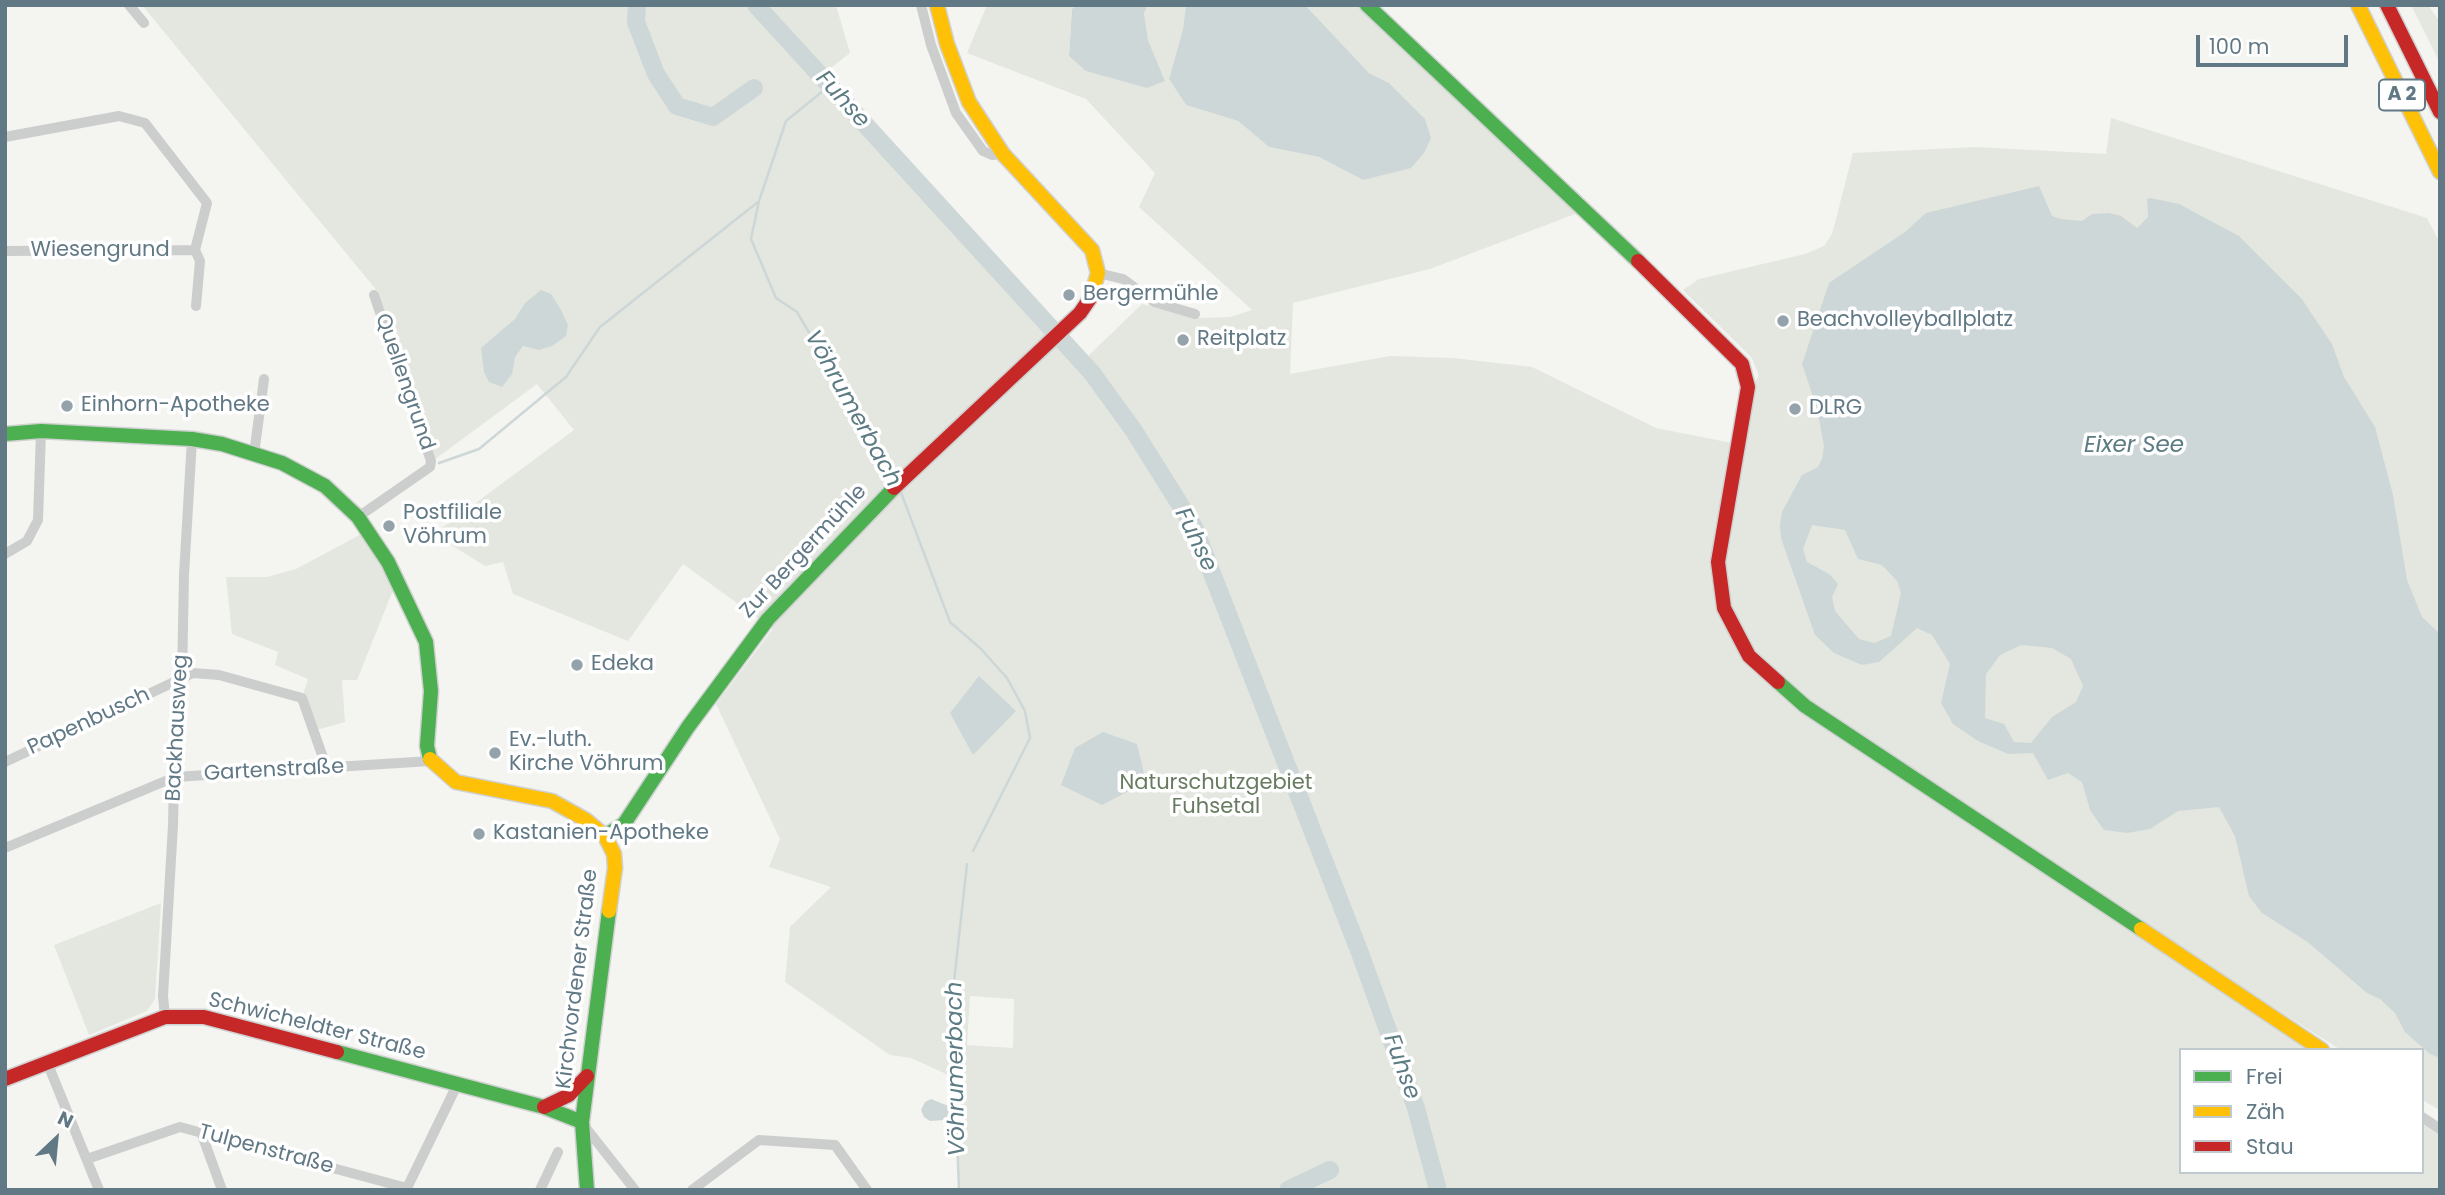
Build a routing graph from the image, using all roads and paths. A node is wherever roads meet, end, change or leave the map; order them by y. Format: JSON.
{"nodes":[{"id":1,"x":129,"y":5,"type":"edge"},
{"id":2,"x":921,"y":5,"type":"edge"},
{"id":3,"x":1367,"y":5,"type":"edge"},
{"id":4,"x":2358,"y":5,"type":"edge"},
{"id":5,"x":2387,"y":5,"type":"edge"},
{"id":6,"x":938,"y":6,"type":"edge"},
{"id":7,"x":144,"y":23,"type":"dead end"},
{"id":8,"x":2440,"y":112,"type":"edge"},
{"id":9,"x":5,"y":137,"type":"edge"},
{"id":10,"x":1003,"y":154,"type":"junction"},
{"id":11,"x":2440,"y":172,"type":"edge"},
{"id":12,"x":195,"y":250,"type":"junction"},
{"id":13,"x":5,"y":251,"type":"edge"},
{"id":14,"x":1098,"y":273,"type":"junction"},
{"id":15,"x":374,"y":295,"type":"dead end"},
{"id":16,"x":196,"y":306,"type":"dead end"},
{"id":17,"x":1195,"y":314,"type":"dead end"},
{"id":18,"x":264,"y":379,"type":"dead end"},
{"id":19,"x":41,"y":431,"type":"junction"},
{"id":20,"x":5,"y":434,"type":"edge"},
{"id":21,"x":192,"y":439,"type":"junction"},
{"id":22,"x":254,"y":454,"type":"junction"},
{"id":23,"x":358,"y":517,"type":"junction"},
{"id":24,"x":5,"y":554,"type":"edge"},
{"id":25,"x":182,"y":678,"type":"junction"},
{"id":26,"x":431,"y":761,"type":"junction"},
{"id":27,"x":5,"y":762,"type":"edge"},
{"id":28,"x":327,"y":769,"type":"junction"},
{"id":29,"x":175,"y":776,"type":"junction"},
{"id":30,"x":605,"y":836,"type":"junction"},
{"id":31,"x":5,"y":848,"type":"edge"},
{"id":32,"x":165,"y":1017,"type":"junction"},
{"id":33,"x":2319,"y":1048,"type":"edge"},
{"id":34,"x":47,"y":1062,"type":"junction"},
{"id":35,"x":587,"y":1076,"type":"junction"},
{"id":36,"x":5,"y":1079,"type":"edge"},
{"id":37,"x":457,"y":1085,"type":"junction"},
{"id":38,"x":544,"y":1107,"type":"junction"},
{"id":39,"x":2424,"y":1118,"type":"edge"},
{"id":40,"x":582,"y":1122,"type":"junction"},
{"id":41,"x":2440,"y":1129,"type":"edge"},
{"id":42,"x":201,"y":1132,"type":"junction"},
{"id":43,"x":558,"y":1152,"type":"dead end"},
{"id":44,"x":87,"y":1159,"type":"junction"},
{"id":45,"x":406,"y":1189,"type":"edge"},
{"id":46,"x":99,"y":1190,"type":"edge"},
{"id":47,"x":222,"y":1190,"type":"edge"},
{"id":48,"x":540,"y":1190,"type":"edge"},
{"id":49,"x":587,"y":1190,"type":"edge"},
{"id":50,"x":635,"y":1190,"type":"edge"},
{"id":51,"x":692,"y":1190,"type":"edge"},
{"id":52,"x":867,"y":1190,"type":"edge"}],
"edges":[{"from":1,"to":7,"type":"street"},
{"from":2,"to":10,"type":"street"},
{"from":3,"to":33,"type":"main road"},
{"from":4,"to":11,"type":"main road","number":"A 2"},
{"from":5,"to":8,"type":"main road","number":"A 2"},
{"from":6,"to":10,"type":"main road"},
{"from":9,"to":12,"type":"street","name":"Wiesengrund"},
{"from":10,"to":14,"type":"main road"},
{"from":12,"to":13,"type":"street","name":"Wiesengrund"},
{"from":12,"to":16,"type":"street","name":"Wiesengrund"},
{"from":14,"to":17,"type":"street"},
{"from":14,"to":30,"type":"main road","name":"Zur Bergermühle"},
{"from":15,"to":23,"type":"street","name":"Quellengrund"},
{"from":18,"to":22,"type":"street"},
{"from":19,"to":20,"type":"main road"},
{"from":19,"to":21,"type":"main road"},
{"from":19,"to":24,"type":"street"},
{"from":21,"to":22,"type":"main road"},
{"from":21,"to":25,"type":"street","name":"Backhausweg"},
{"from":22,"to":23,"type":"main road"},
{"from":23,"to":26,"type":"main road"},
{"from":25,"to":27,"type":"street","name":"Papenbusch"},
{"from":25,"to":28,"type":"street","name":"Papenbusch"},
{"from":25,"to":29,"type":"street","name":"Backhausweg"},
{"from":26,"to":28,"type":"street","name":"Gartenstraße"},
{"from":26,"to":30,"type":"main road"},
{"from":28,"to":29,"type":"street","name":"Gartenstraße"},
{"from":29,"to":31,"type":"street","name":"Gartenstraße"},
{"from":29,"to":32,"type":"street","name":"Backhausweg"},
{"from":30,"to":35,"type":"main road","name":"Kirchvordener Straße"},
{"from":32,"to":34,"type":"main road","name":"Schwicheldter Straße"},
{"from":32,"to":37,"type":"main road","name":"Schwicheldter Straße"},
{"from":34,"to":36,"type":"main road","name":"Schwicheldter Straße"},
{"from":34,"to":44,"type":"street"},
{"from":35,"to":38,"type":"main road"},
{"from":35,"to":40,"type":"main road","name":"Kirchvordener Straße"},
{"from":37,"to":38,"type":"main road","name":"Schwicheldter Straße"},
{"from":37,"to":45,"type":"street"},
{"from":38,"to":40,"type":"main road","name":"Schwicheldter Straße"},
{"from":39,"to":41,"type":"street"},
{"from":40,"to":49,"type":"main road","name":"Kirchvordener Straße"},
{"from":40,"to":50,"type":"street"},
{"from":42,"to":44,"type":"street","name":"Tulpenstraße"},
{"from":42,"to":45,"type":"street","name":"Tulpenstraße"},
{"from":42,"to":47,"type":"street"},
{"from":43,"to":48,"type":"street"},
{"from":44,"to":46,"type":"street"},
{"from":51,"to":52,"type":"street"}]}
